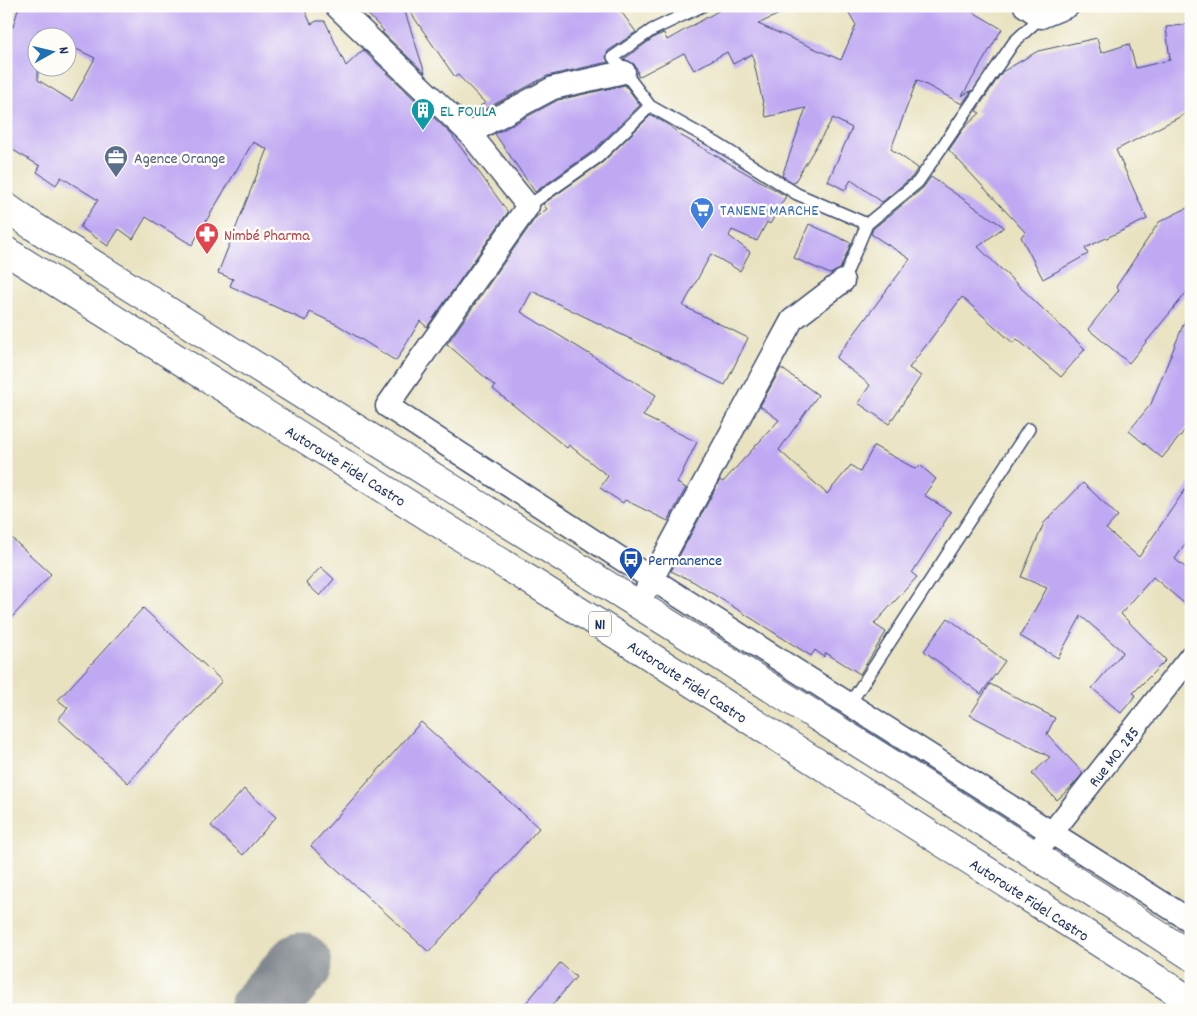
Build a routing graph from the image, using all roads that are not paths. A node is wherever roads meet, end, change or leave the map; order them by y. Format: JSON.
{"nodes":[{"id":1,"x":336,"y":6,"type":"edge"},
{"id":2,"x":702,"y":6,"type":"edge"},
{"id":3,"x":1068,"y":6,"type":"edge"},
{"id":4,"x":1033,"y":12,"type":"edge"},
{"id":5,"x":624,"y":72,"type":"junction"},
{"id":6,"x":650,"y":106,"type":"junction"},
{"id":7,"x":470,"y":134,"type":"junction"},
{"id":8,"x":528,"y":206,"type":"junction"},
{"id":9,"x":6,"y":207,"type":"edge"},
{"id":10,"x":867,"y":224,"type":"junction"},
{"id":11,"x":6,"y":251,"type":"edge"},
{"id":12,"x":843,"y":282,"type":"joint"},
{"id":13,"x":1029,"y":429,"type":"dead end"},
{"id":14,"x":652,"y":579,"type":"junction"},
{"id":15,"x":639,"y":604,"type":"junction"},
{"id":16,"x":1191,"y":656,"type":"edge"},
{"id":17,"x":850,"y":704,"type":"junction"},
{"id":18,"x":1052,"y":833,"type":"junction"},
{"id":19,"x":1035,"y":855,"type":"junction"},
{"id":20,"x":1191,"y":921,"type":"edge"},
{"id":21,"x":1191,"y":956,"type":"edge"},
{"id":22,"x":1191,"y":1001,"type":"edge"}],
"edges":[{"from":1,"to":7,"type":"street"},
{"from":2,"to":5,"type":"lane"},
{"from":3,"to":4,"type":"street"},
{"from":4,"to":10,"type":"lane"},
{"from":5,"to":6,"type":"lane"},
{"from":5,"to":7,"type":"street"},
{"from":6,"to":8,"type":"lane"},
{"from":6,"to":10,"type":"lane"},
{"from":7,"to":8,"type":"street"},
{"from":8,"to":14,"type":"street"},
{"from":9,"to":15,"type":"highway","number":"N1"},
{"from":10,"to":12,"type":"lane"},
{"from":11,"to":22,"type":"highway","name":"Autoroute Fidel Castro","number":"N1"},
{"from":12,"to":14,"type":"street"},
{"from":13,"to":17,"type":"lane"},
{"from":14,"to":15,"type":"street"},
{"from":14,"to":17,"type":"street"},
{"from":15,"to":19,"type":"highway","number":"N1"},
{"from":16,"to":18,"type":"street","name":"Rue MO. 285"},
{"from":17,"to":18,"type":"street"},
{"from":18,"to":19,"type":"street","name":"Rue MO. 285"},
{"from":18,"to":20,"type":"street"},
{"from":19,"to":21,"type":"highway","number":"N1"}]}
